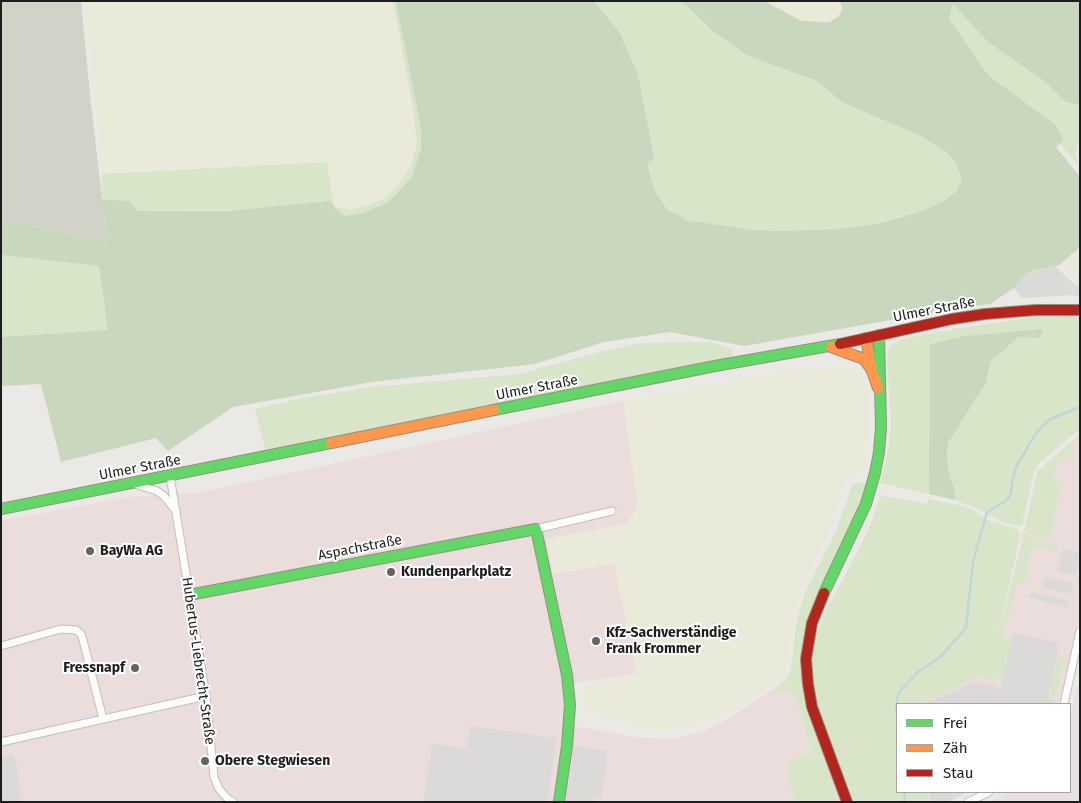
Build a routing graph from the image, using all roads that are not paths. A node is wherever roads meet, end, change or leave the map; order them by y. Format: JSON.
{"nodes":[{"id":1,"x":1080,"y":310,"type":"edge"},
{"id":2,"x":879,"y":335,"type":"junction"},
{"id":3,"x":866,"y":338,"type":"junction"},
{"id":4,"x":827,"y":347,"type":"junction"},
{"id":5,"x":872,"y":371,"type":"junction"},
{"id":6,"x":880,"y":394,"type":"junction"},
{"id":7,"x":170,"y":476,"type":"junction"},
{"id":8,"x":132,"y":484,"type":"junction"},
{"id":9,"x":1,"y":509,"type":"edge"},
{"id":10,"x":612,"y":511,"type":"dead end"},
{"id":11,"x":177,"y":512,"type":"junction"},
{"id":12,"x":536,"y":529,"type":"junction"},
{"id":13,"x":189,"y":595,"type":"junction"},
{"id":14,"x":1080,"y":631,"type":"edge"},
{"id":15,"x":1,"y":646,"type":"edge"},
{"id":16,"x":206,"y":696,"type":"junction"},
{"id":17,"x":1064,"y":703,"type":"edge"},
{"id":18,"x":103,"y":719,"type":"junction"},
{"id":19,"x":1,"y":742,"type":"edge"},
{"id":20,"x":987,"y":793,"type":"edge"},
{"id":21,"x":233,"y":802,"type":"edge"},
{"id":22,"x":559,"y":802,"type":"edge"},
{"id":23,"x":847,"y":802,"type":"edge"},
{"id":24,"x":968,"y":802,"type":"edge"}],
"edges":[{"from":1,"to":2,"type":"main road","name":"Ulmer Straße"},
{"from":2,"to":3,"type":"main road","name":"Ulmer Straße"},
{"from":2,"to":6,"type":"main road"},
{"from":3,"to":4,"type":"main road","name":"Ulmer Straße"},
{"from":3,"to":5,"type":"main road"},
{"from":4,"to":5,"type":"main road"},
{"from":4,"to":7,"type":"main road","name":"Ulmer Straße"},
{"from":5,"to":6,"type":"main road"},
{"from":6,"to":23,"type":"main road"},
{"from":7,"to":8,"type":"main road","name":"Ulmer Straße"},
{"from":7,"to":11,"type":"street","name":"Hubertus-Liebrecht-Straße"},
{"from":8,"to":9,"type":"main road","name":"Ulmer Straße"},
{"from":8,"to":11,"type":"street"},
{"from":10,"to":12,"type":"street","name":"Aspachstraße"},
{"from":11,"to":13,"type":"street","name":"Hubertus-Liebrecht-Straße"},
{"from":12,"to":13,"type":"main road","name":"Aspachstraße"},
{"from":12,"to":22,"type":"main road"},
{"from":13,"to":16,"type":"street","name":"Hubertus-Liebrecht-Straße"},
{"from":14,"to":17,"type":"street"},
{"from":15,"to":18,"type":"street"},
{"from":16,"to":18,"type":"street"},
{"from":16,"to":21,"type":"street","name":"Hubertus-Liebrecht-Straße"},
{"from":18,"to":19,"type":"street"},
{"from":20,"to":24,"type":"street"}]}
